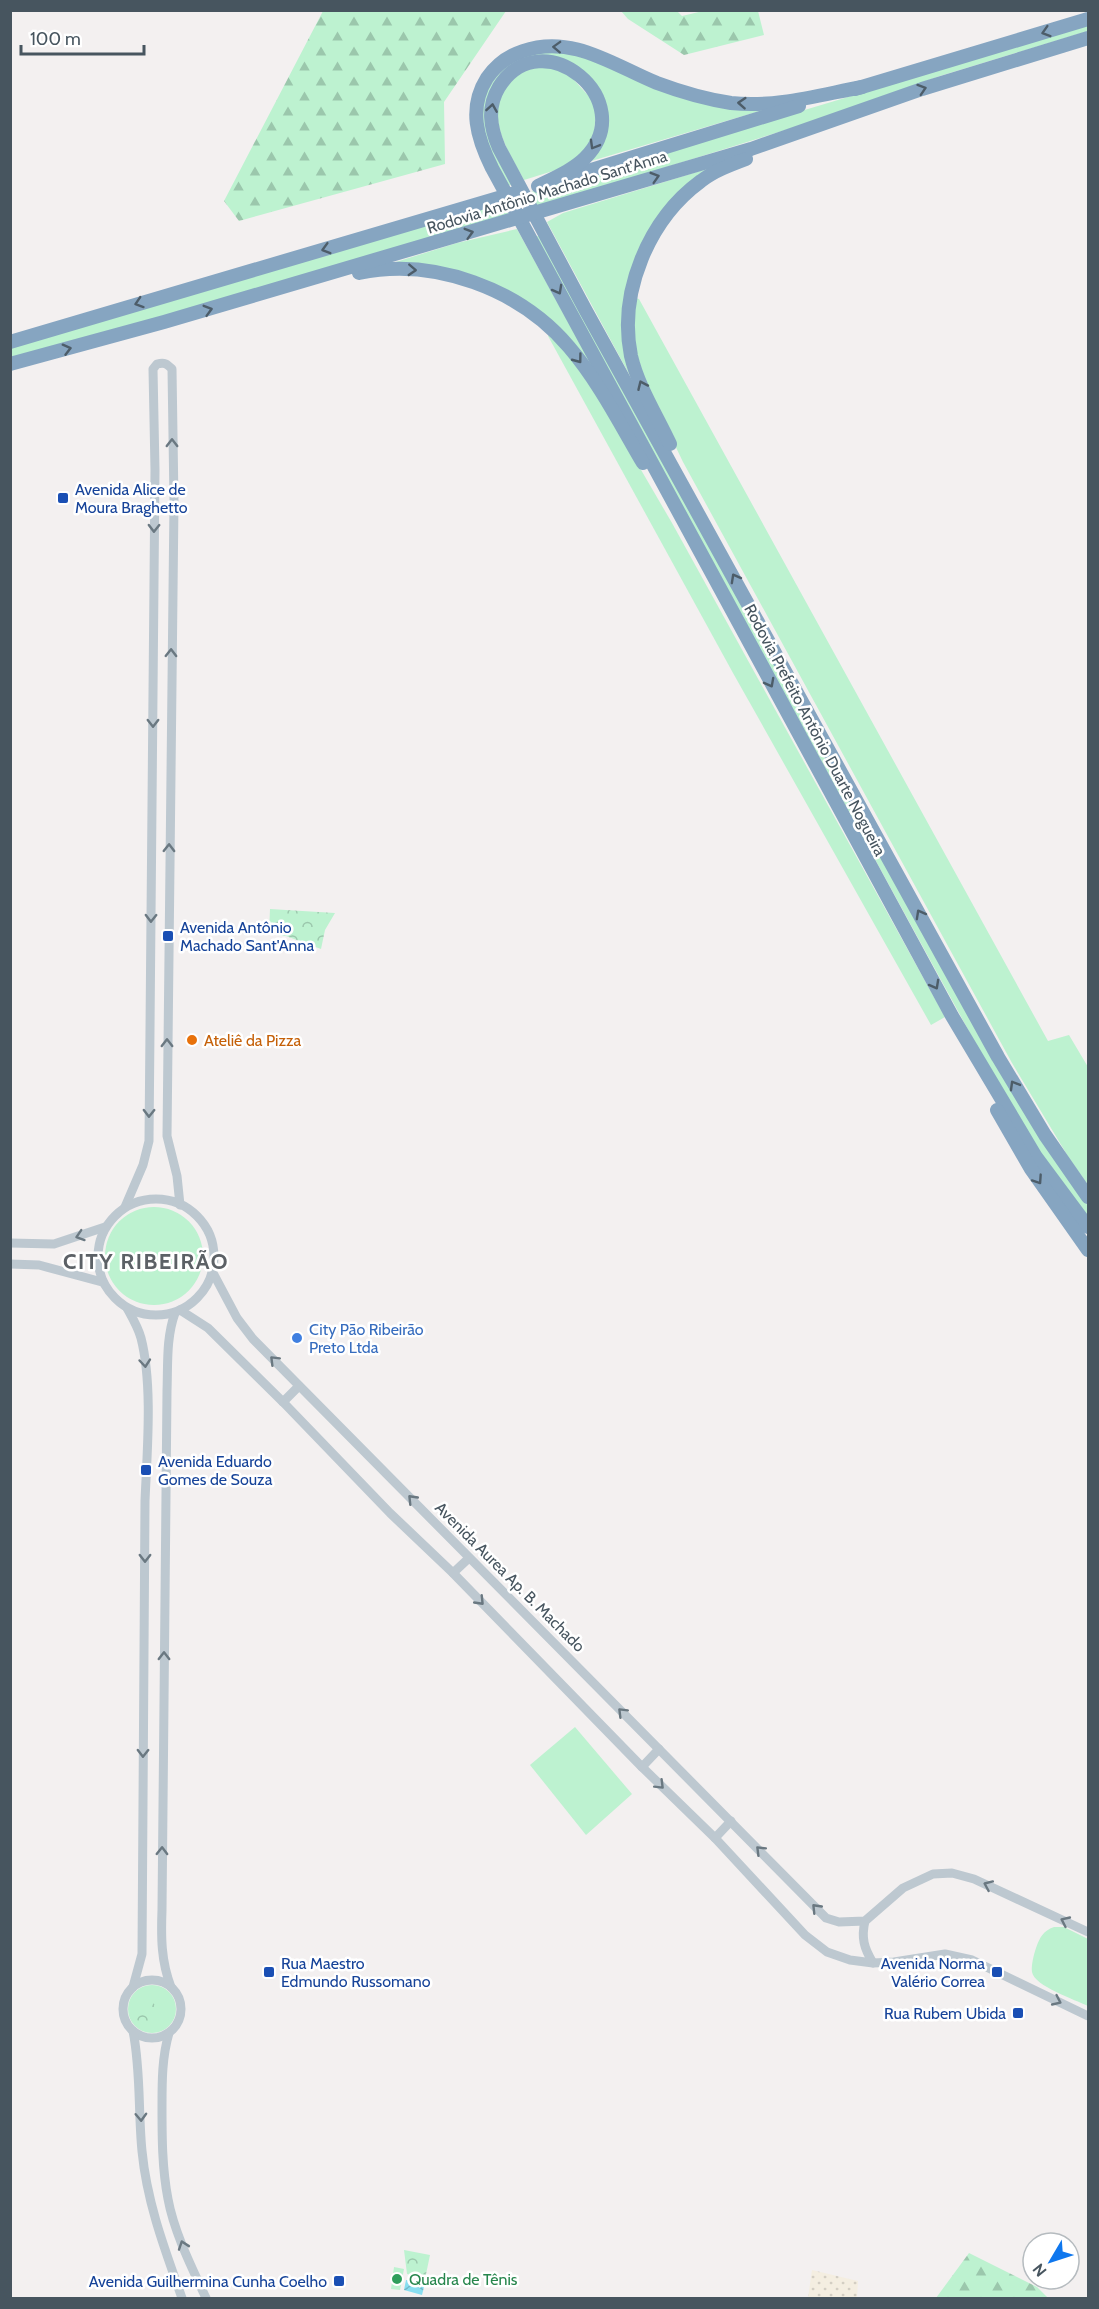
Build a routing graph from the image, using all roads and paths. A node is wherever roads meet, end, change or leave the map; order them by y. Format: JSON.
{"nodes":[{"id":1,"x":1089,"y":19,"type":"edge"},
{"id":2,"x":1089,"y":38,"type":"edge"},
{"id":3,"x":862,"y":87,"type":"junction"},
{"id":4,"x":866,"y":108,"type":"junction"},
{"id":5,"x":538,"y":186,"type":"junction"},
{"id":6,"x":251,"y":297,"type":"junction"},
{"id":7,"x":10,"y":342,"type":"edge"},
{"id":8,"x":10,"y":364,"type":"edge"},
{"id":9,"x":154,"y":415,"type":"junction"},
{"id":10,"x":172,"y":416,"type":"junction"},
{"id":11,"x":721,"y":552,"type":"junction"},
{"id":12,"x":153,"y":612,"type":"junction"},
{"id":13,"x":172,"y":613,"type":"junction"},
{"id":14,"x":753,"y":651,"type":"junction"},
{"id":15,"x":152,"y":882,"type":"junction"},
{"id":16,"x":168,"y":882,"type":"junction"},
{"id":17,"x":952,"y":1016,"type":"junction"},
{"id":18,"x":150,"y":1069,"type":"junction"},
{"id":19,"x":167,"y":1071,"type":"junction"},
{"id":20,"x":1086,"y":1193,"type":"edge"},
{"id":21,"x":180,"y":1205,"type":"junction"},
{"id":22,"x":125,"y":1207,"type":"junction"},
{"id":23,"x":105,"y":1227,"type":"junction"},
{"id":24,"x":1089,"y":1227,"type":"edge"},
{"id":25,"x":10,"y":1243,"type":"edge"},
{"id":26,"x":1089,"y":1250,"type":"edge"},
{"id":27,"x":10,"y":1264,"type":"edge"},
{"id":28,"x":212,"y":1271,"type":"junction"},
{"id":29,"x":102,"y":1282,"type":"junction"},
{"id":30,"x":127,"y":1308,"type":"junction"},
{"id":31,"x":177,"y":1312,"type":"junction"},
{"id":32,"x":299,"y":1386,"type":"junction"},
{"id":33,"x":283,"y":1402,"type":"junction"},
{"id":34,"x":148,"y":1446,"type":"junction"},
{"id":35,"x":166,"y":1446,"type":"junction"},
{"id":36,"x":469,"y":1558,"type":"junction"},
{"id":37,"x":453,"y":1573,"type":"junction"},
{"id":38,"x":164,"y":1631,"type":"junction"},
{"id":39,"x":145,"y":1632,"type":"junction"},
{"id":40,"x":659,"y":1749,"type":"junction"},
{"id":41,"x":642,"y":1767,"type":"junction"},
{"id":42,"x":731,"y":1821,"type":"junction"},
{"id":43,"x":715,"y":1838,"type":"junction"},
{"id":44,"x":143,"y":1883,"type":"junction"},
{"id":45,"x":162,"y":1884,"type":"junction"},
{"id":46,"x":865,"y":1921,"type":"junction"},
{"id":47,"x":1089,"y":1932,"type":"edge"},
{"id":48,"x":873,"y":1963,"type":"junction"},
{"id":49,"x":133,"y":1987,"type":"junction"},
{"id":50,"x":171,"y":1987,"type":"junction"},
{"id":51,"x":1089,"y":2016,"type":"edge"},
{"id":52,"x":133,"y":2031,"type":"junction"},
{"id":53,"x":169,"y":2032,"type":"junction"},
{"id":54,"x":168,"y":2200,"type":"junction"},
{"id":55,"x":150,"y":2205,"type":"junction"},
{"id":56,"x":182,"y":2298,"type":"edge"},
{"id":57,"x":206,"y":2298,"type":"edge"}],
"edges":[{"from":1,"to":3,"type":"highway","name":"Rodovia Antônio Machado Sant'Anna","one_way":true},
{"from":4,"to":2,"type":"highway","name":"Rodovia Antônio Machado Sant'Anna","one_way":true},
{"from":3,"to":5,"type":"highway","name":"Rodovia Antônio Machado Sant'Anna"},
{"from":3,"to":14,"type":"highway","name":"Rodovia Prefeito Antônio Duarte Nogueira","one_way":true},
{"from":6,"to":4,"type":"highway","name":"Rodovia Antônio Machado Sant'Anna","one_way":true},
{"from":11,"to":4,"type":"highway","one_way":true},
{"from":5,"to":7,"type":"highway","name":"Rodovia Antônio Machado Sant'Anna","one_way":true},
{"from":11,"to":5,"type":"highway","name":"Rodovia Prefeito Antônio Duarte Nogueira","one_way":true},
{"from":8,"to":6,"type":"highway","name":"Rodovia Antônio Machado Sant'Anna","one_way":true},
{"from":6,"to":14,"type":"highway","one_way":true},
{"from":9,"to":10,"type":"street"},
{"from":9,"to":10,"type":"street"},
{"from":9,"to":12,"type":"street","one_way":true},
{"from":13,"to":10,"type":"street","one_way":true},
{"from":20,"to":11,"type":"highway","name":"Rodovia Prefeito Antônio Duarte Nogueira","one_way":true},
{"from":12,"to":13,"type":"street"},
{"from":12,"to":15,"type":"street","one_way":true},
{"from":16,"to":13,"type":"street","one_way":true},
{"from":14,"to":17,"type":"highway","name":"Rodovia Prefeito Antônio Duarte Nogueira","one_way":true},
{"from":15,"to":16,"type":"street"},
{"from":15,"to":18,"type":"street","one_way":true},
{"from":19,"to":16,"type":"street","one_way":true},
{"from":17,"to":24,"type":"highway","name":"Rodovia Prefeito Antônio Duarte Nogueira"},
{"from":17,"to":26,"type":"highway","one_way":true},
{"from":18,"to":19,"type":"street"},
{"from":18,"to":22,"type":"street","one_way":true},
{"from":19,"to":21,"type":"street"},
{"from":21,"to":22,"type":"street"},
{"from":21,"to":28,"type":"street"},
{"from":22,"to":23,"type":"street"},
{"from":23,"to":25,"type":"street","one_way":true},
{"from":23,"to":29,"type":"street"},
{"from":27,"to":29,"type":"street"},
{"from":28,"to":31,"type":"street"},
{"from":32,"to":28,"type":"street","name":"Avenida Aurea Ap. B. Machado","one_way":true},
{"from":29,"to":30,"type":"street"},
{"from":30,"to":31,"type":"street"},
{"from":30,"to":34,"type":"street","one_way":true},
{"from":31,"to":33,"type":"street"},
{"from":31,"to":35,"type":"street"},
{"from":32,"to":33,"type":"street"},
{"from":36,"to":32,"type":"street","name":"Avenida Aurea Ap. B. Machado","one_way":true},
{"from":33,"to":37,"type":"street"},
{"from":34,"to":35,"type":"street"},
{"from":34,"to":39,"type":"street","one_way":true},
{"from":35,"to":38,"type":"street"},
{"from":36,"to":37,"type":"street"},
{"from":40,"to":36,"type":"street","name":"Avenida Aurea Ap. B. Machado","one_way":true},
{"from":37,"to":41,"type":"street","one_way":true},
{"from":38,"to":39,"type":"street"},
{"from":45,"to":38,"type":"street","one_way":true},
{"from":39,"to":44,"type":"street","one_way":true},
{"from":40,"to":41,"type":"street"},
{"from":40,"to":42,"type":"street","name":"Avenida Aurea Ap. B. Machado"},
{"from":41,"to":43,"type":"street","one_way":true},
{"from":42,"to":43,"type":"street"},
{"from":46,"to":42,"type":"street","name":"Avenida Aurea Ap. B. Machado","one_way":true},
{"from":43,"to":48,"type":"street"},
{"from":44,"to":45,"type":"street"},
{"from":44,"to":49,"type":"street"},
{"from":45,"to":50,"type":"street"},
{"from":47,"to":46,"type":"street","one_way":true},
{"from":46,"to":48,"type":"street"},
{"from":48,"to":51,"type":"street","one_way":true},
{"from":49,"to":50,"type":"street"},
{"from":49,"to":52,"type":"street"},
{"from":50,"to":53,"type":"street"},
{"from":52,"to":53,"type":"street"},
{"from":52,"to":55,"type":"street","one_way":true},
{"from":53,"to":54,"type":"street"},
{"from":54,"to":55,"type":"street"},
{"from":57,"to":54,"type":"street","one_way":true},
{"from":55,"to":56,"type":"street"}]}
